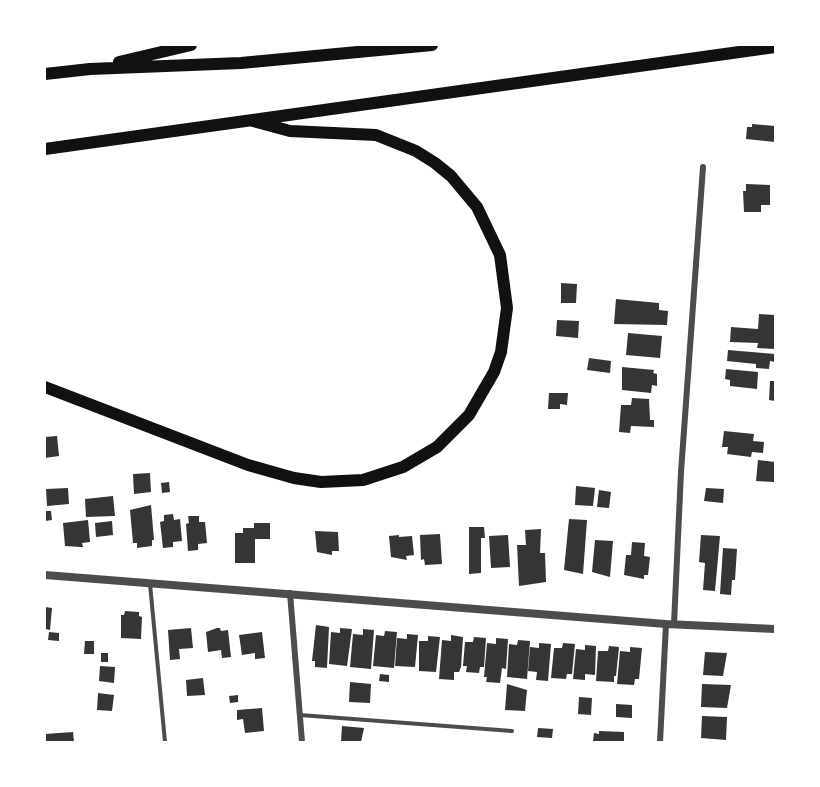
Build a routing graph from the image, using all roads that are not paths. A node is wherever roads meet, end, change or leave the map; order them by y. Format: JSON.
{"nodes":[{"id":1,"x":191,"y":45,"type":"edge"},
{"id":2,"x":432,"y":45,"type":"edge"},
{"id":3,"x":775,"y":47,"type":"edge"},
{"id":4,"x":90,"y":69,"type":"junction"},
{"id":5,"x":45,"y":74,"type":"edge"},
{"id":6,"x":253,"y":121,"type":"junction"},
{"id":7,"x":45,"y":149,"type":"edge"},
{"id":8,"x":703,"y":167,"type":"dead end"},
{"id":9,"x":45,"y":387,"type":"edge"},
{"id":10,"x":45,"y":575,"type":"edge"},
{"id":11,"x":150,"y":583,"type":"junction"},
{"id":12,"x":290,"y":593,"type":"junction"},
{"id":13,"x":670,"y":624,"type":"junction"},
{"id":14,"x":775,"y":629,"type":"edge"},
{"id":15,"x":300,"y":714,"type":"junction"},
{"id":16,"x":512,"y":731,"type":"dead end"},
{"id":17,"x":165,"y":742,"type":"edge"},
{"id":18,"x":302,"y":742,"type":"edge"},
{"id":19,"x":660,"y":742,"type":"edge"}],
"edges":[{"from":1,"to":4,"type":"highway"},
{"from":2,"to":4,"type":"highway"},
{"from":3,"to":6,"type":"highway"},
{"from":4,"to":5,"type":"highway"},
{"from":6,"to":7,"type":"highway"},
{"from":6,"to":9,"type":"highway"},
{"from":8,"to":13,"type":"street"},
{"from":10,"to":11,"type":"street"},
{"from":11,"to":12,"type":"street"},
{"from":11,"to":17,"type":"lane"},
{"from":12,"to":13,"type":"street"},
{"from":12,"to":15,"type":"street"},
{"from":13,"to":14,"type":"street"},
{"from":13,"to":19,"type":"street"},
{"from":15,"to":16,"type":"lane"},
{"from":15,"to":18,"type":"street"}]}
